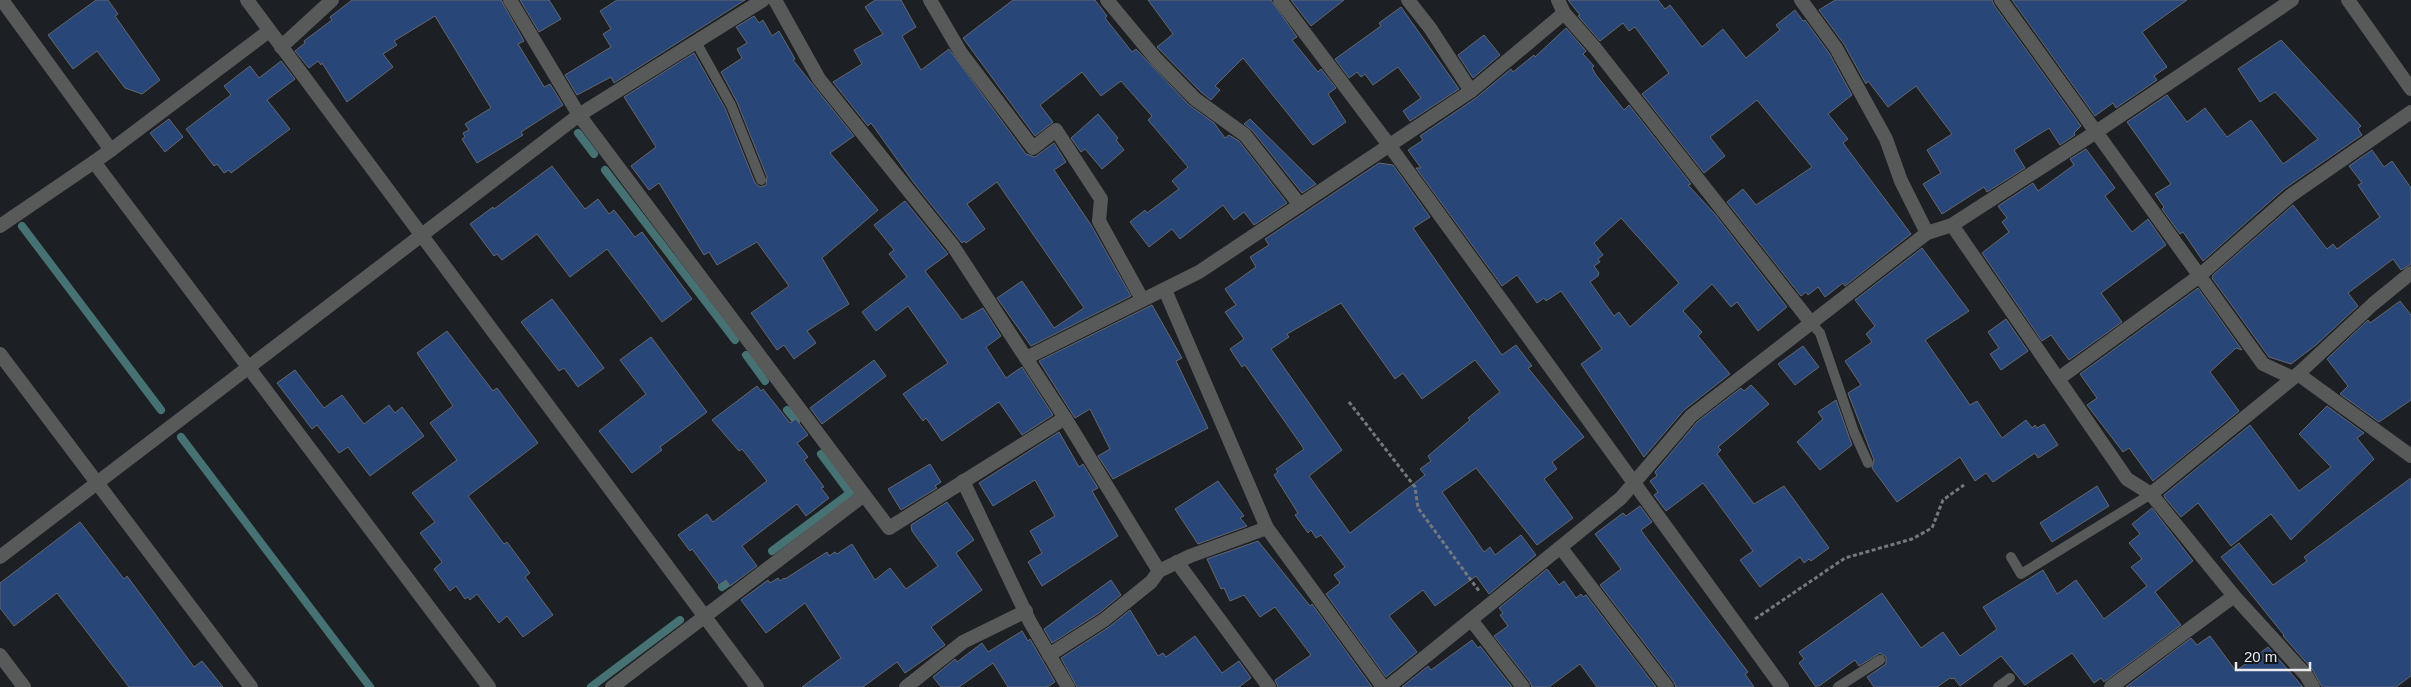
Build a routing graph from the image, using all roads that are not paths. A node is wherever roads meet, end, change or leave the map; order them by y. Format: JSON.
{"nodes":[{"id":1,"x":2,"y":0,"type":"edge"},
{"id":2,"x":247,"y":0,"type":"edge"},
{"id":3,"x":332,"y":0,"type":"edge"},
{"id":4,"x":510,"y":0,"type":"edge"},
{"id":5,"x":763,"y":0,"type":"edge"},
{"id":6,"x":775,"y":0,"type":"edge"},
{"id":7,"x":930,"y":0,"type":"edge"},
{"id":8,"x":1107,"y":0,"type":"edge"},
{"id":9,"x":1280,"y":0,"type":"edge"},
{"id":10,"x":1408,"y":0,"type":"edge"},
{"id":11,"x":1558,"y":0,"type":"edge"},
{"id":12,"x":1801,"y":0,"type":"edge"},
{"id":13,"x":2001,"y":0,"type":"edge"},
{"id":14,"x":2292,"y":0,"type":"edge"},
{"id":15,"x":2348,"y":0,"type":"edge"},
{"id":16,"x":1564,"y":13,"type":"junction"},
{"id":17,"x":270,"y":31,"type":"junction"},
{"id":18,"x":696,"y":42,"type":"junction"},
{"id":19,"x":281,"y":47,"type":"junction"},
{"id":20,"x":2411,"y":88,"type":"edge"},
{"id":21,"x":1470,"y":92,"type":"junction"},
{"id":22,"x":2411,"y":112,"type":"edge"},
{"id":23,"x":579,"y":115,"type":"junction"},
{"id":24,"x":2096,"y":132,"type":"junction"},
{"id":25,"x":1389,"y":145,"type":"junction"},
{"id":26,"x":111,"y":150,"type":"junction"},
{"id":27,"x":94,"y":162,"type":"junction"},
{"id":28,"x":761,"y":180,"type":"dead end"},
{"id":29,"x":1300,"y":205,"type":"junction"},
{"id":30,"x":1952,"y":225,"type":"junction"},
{"id":31,"x":0,"y":226,"type":"edge"},
{"id":32,"x":1927,"y":233,"type":"junction"},
{"id":33,"x":422,"y":235,"type":"junction"},
{"id":34,"x":2411,"y":273,"type":"edge"},
{"id":35,"x":2198,"y":276,"type":"junction"},
{"id":36,"x":1165,"y":290,"type":"junction"},
{"id":37,"x":1142,"y":299,"type":"junction"},
{"id":38,"x":1812,"y":324,"type":"junction"},
{"id":39,"x":0,"y":354,"type":"edge"},
{"id":40,"x":1026,"y":358,"type":"junction"},
{"id":41,"x":249,"y":367,"type":"junction"},
{"id":42,"x":2295,"y":376,"type":"junction"},
{"id":43,"x":2058,"y":379,"type":"junction"},
{"id":44,"x":1064,"y":418,"type":"junction"},
{"id":45,"x":2410,"y":452,"type":"edge"},
{"id":46,"x":1868,"y":463,"type":"dead end"},
{"id":47,"x":963,"y":481,"type":"junction"},
{"id":48,"x":98,"y":483,"type":"junction"},
{"id":49,"x":1635,"y":484,"type":"junction"},
{"id":50,"x":2151,"y":494,"type":"junction"},
{"id":51,"x":864,"y":495,"type":"junction"},
{"id":52,"x":1267,"y":528,"type":"junction"},
{"id":53,"x":1561,"y":548,"type":"junction"},
{"id":54,"x":0,"y":557,"type":"edge"},
{"id":55,"x":2011,"y":557,"type":"dead end"},
{"id":56,"x":1177,"y":562,"type":"junction"},
{"id":57,"x":1159,"y":572,"type":"junction"},
{"id":58,"x":2234,"y":596,"type":"junction"},
{"id":59,"x":1026,"y":611,"type":"junction"},
{"id":60,"x":704,"y":617,"type":"junction"},
{"id":61,"x":1472,"y":621,"type":"junction"},
{"id":62,"x":0,"y":655,"type":"edge"},
{"id":63,"x":1049,"y":655,"type":"junction"},
{"id":64,"x":1880,"y":660,"type":"dead end"},
{"id":65,"x":2010,"y":678,"type":"dead end"},
{"id":66,"x":908,"y":686,"type":"edge"},
{"id":67,"x":24,"y":687,"type":"edge"},
{"id":68,"x":251,"y":687,"type":"edge"},
{"id":69,"x":490,"y":687,"type":"edge"},
{"id":70,"x":612,"y":687,"type":"edge"},
{"id":71,"x":757,"y":687,"type":"edge"},
{"id":72,"x":1068,"y":687,"type":"edge"},
{"id":73,"x":1269,"y":687,"type":"edge"},
{"id":74,"x":1383,"y":687,"type":"edge"},
{"id":75,"x":1388,"y":687,"type":"edge"},
{"id":76,"x":1523,"y":687,"type":"edge"},
{"id":77,"x":1666,"y":687,"type":"edge"},
{"id":78,"x":1782,"y":687,"type":"edge"},
{"id":79,"x":1838,"y":687,"type":"edge"},
{"id":80,"x":1998,"y":687,"type":"edge"},
{"id":81,"x":2111,"y":687,"type":"edge"},
{"id":82,"x":2313,"y":687,"type":"edge"}],
"edges":[{"from":1,"to":26,"type":"street"},
{"from":2,"to":17,"type":"street"},
{"from":3,"to":19,"type":"street"},
{"from":4,"to":23,"type":"street"},
{"from":5,"to":18,"type":"street"},
{"from":6,"to":40,"type":"street"},
{"from":7,"to":37,"type":"street"},
{"from":8,"to":29,"type":"street"},
{"from":9,"to":25,"type":"street"},
{"from":10,"to":21,"type":"street"},
{"from":11,"to":16,"type":"street"},
{"from":12,"to":32,"type":"street"},
{"from":13,"to":24,"type":"street"},
{"from":14,"to":24,"type":"street"},
{"from":15,"to":20,"type":"street"},
{"from":16,"to":21,"type":"street"},
{"from":16,"to":38,"type":"street"},
{"from":17,"to":19,"type":"street"},
{"from":17,"to":26,"type":"street"},
{"from":18,"to":23,"type":"street"},
{"from":18,"to":28,"type":"lane"},
{"from":19,"to":33,"type":"street"},
{"from":21,"to":25,"type":"street"},
{"from":22,"to":35,"type":"street"},
{"from":23,"to":33,"type":"street"},
{"from":23,"to":51,"type":"street"},
{"from":24,"to":30,"type":"street"},
{"from":24,"to":35,"type":"street"},
{"from":25,"to":29,"type":"street"},
{"from":25,"to":49,"type":"street"},
{"from":26,"to":27,"type":"street"},
{"from":27,"to":31,"type":"street"},
{"from":27,"to":41,"type":"street"},
{"from":29,"to":36,"type":"street"},
{"from":30,"to":32,"type":"street"},
{"from":30,"to":43,"type":"street"},
{"from":32,"to":38,"type":"street"},
{"from":33,"to":41,"type":"street"},
{"from":33,"to":60,"type":"street"},
{"from":34,"to":42,"type":"street"},
{"from":35,"to":42,"type":"street"},
{"from":35,"to":43,"type":"street"},
{"from":36,"to":37,"type":"street"},
{"from":36,"to":52,"type":"street"},
{"from":37,"to":40,"type":"street"},
{"from":38,"to":46,"type":"lane"},
{"from":38,"to":49,"type":"street"},
{"from":39,"to":48,"type":"street"},
{"from":40,"to":44,"type":"street"},
{"from":41,"to":48,"type":"street"},
{"from":41,"to":69,"type":"street"},
{"from":42,"to":45,"type":"street"},
{"from":42,"to":50,"type":"street"},
{"from":43,"to":50,"type":"street"},
{"from":44,"to":47,"type":"street"},
{"from":44,"to":57,"type":"street"},
{"from":47,"to":51,"type":"street"},
{"from":47,"to":59,"type":"street"},
{"from":48,"to":54,"type":"street"},
{"from":48,"to":68,"type":"street"},
{"from":49,"to":53,"type":"street"},
{"from":49,"to":78,"type":"street"},
{"from":50,"to":55,"type":"lane"},
{"from":50,"to":58,"type":"street"},
{"from":51,"to":60,"type":"street"},
{"from":52,"to":56,"type":"street"},
{"from":52,"to":74,"type":"street"},
{"from":53,"to":61,"type":"street"},
{"from":53,"to":77,"type":"street"},
{"from":56,"to":57,"type":"street"},
{"from":56,"to":73,"type":"street"},
{"from":57,"to":63,"type":"street"},
{"from":58,"to":81,"type":"street"},
{"from":58,"to":82,"type":"street"},
{"from":59,"to":63,"type":"street"},
{"from":59,"to":66,"type":"street"},
{"from":60,"to":70,"type":"street"},
{"from":60,"to":71,"type":"street"},
{"from":61,"to":75,"type":"street"},
{"from":61,"to":76,"type":"street"},
{"from":62,"to":67,"type":"street"},
{"from":63,"to":72,"type":"street"},
{"from":64,"to":79,"type":"lane"},
{"from":65,"to":80,"type":"lane"}]}
